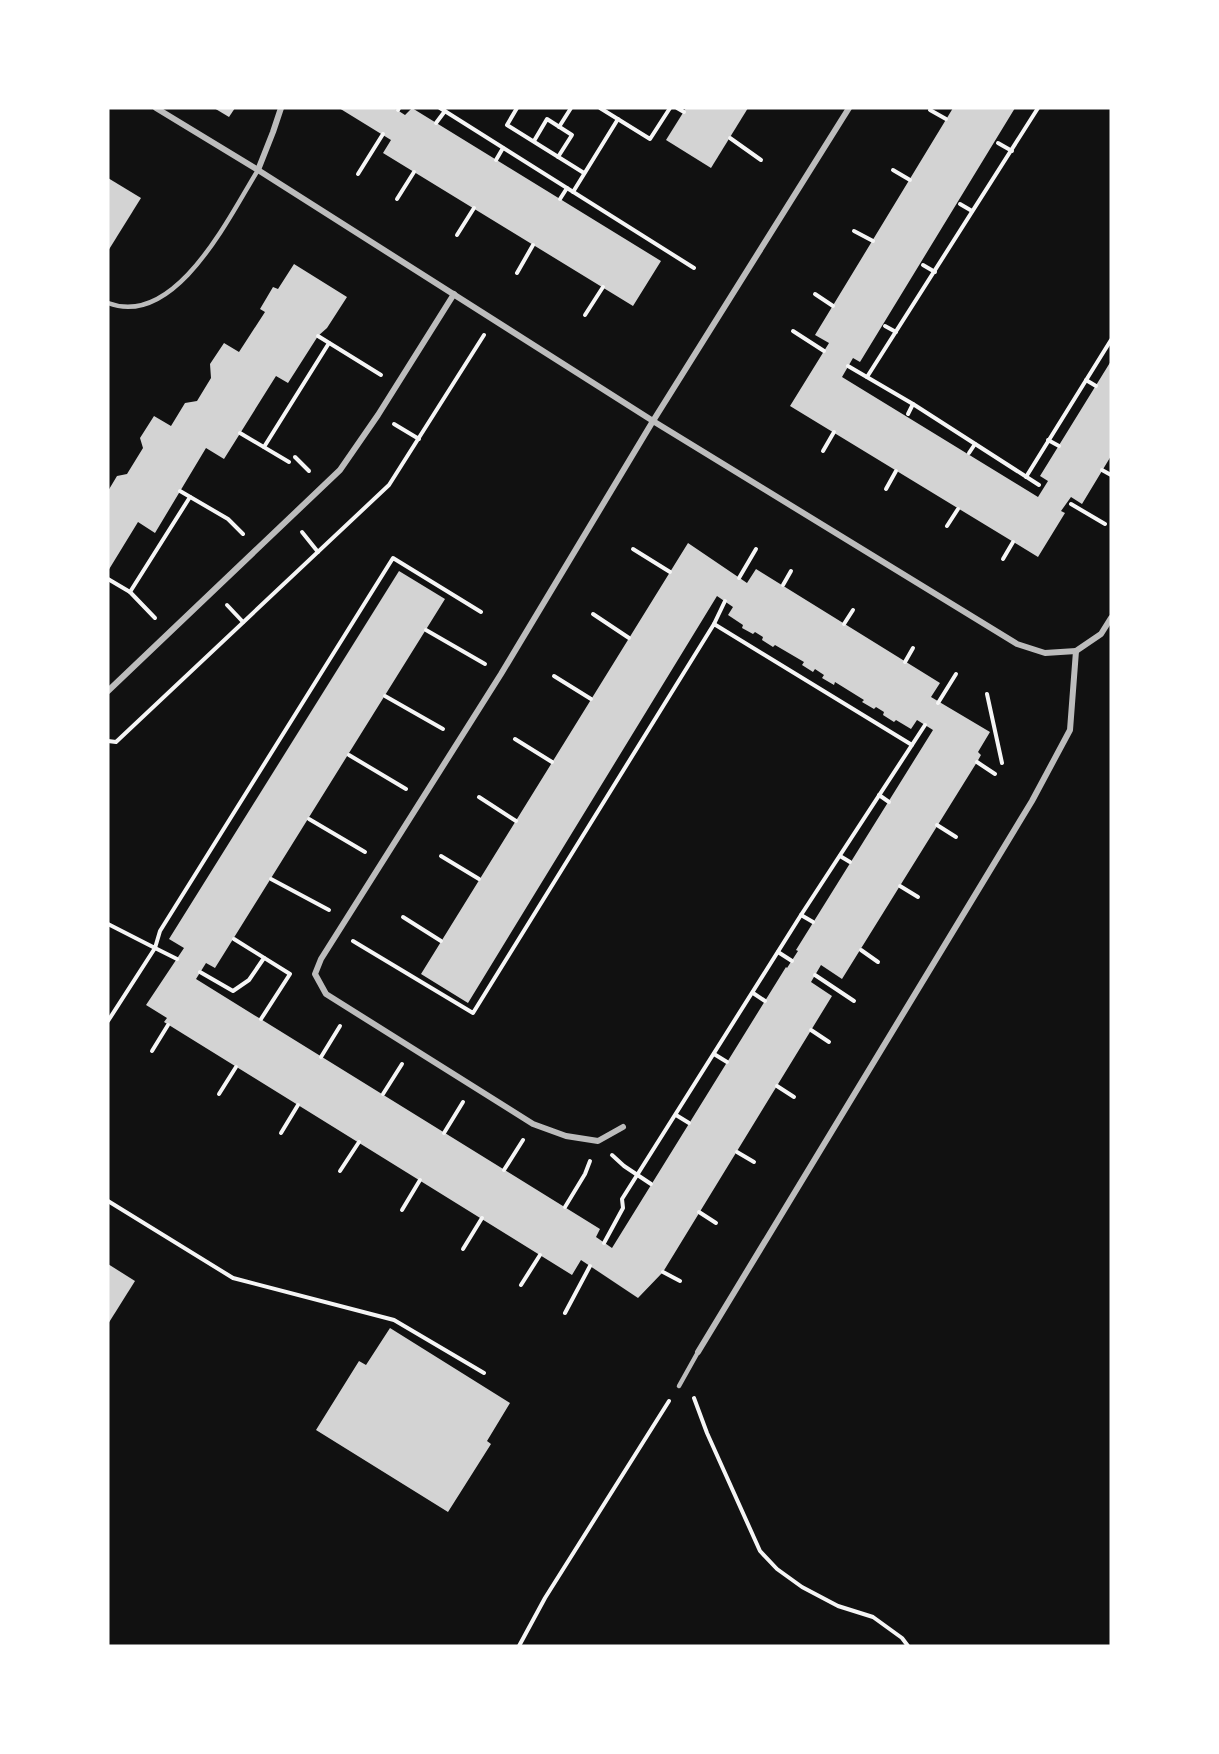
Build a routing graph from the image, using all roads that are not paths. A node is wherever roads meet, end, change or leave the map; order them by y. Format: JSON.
{"nodes":[{"id":1,"x":156,"y":108,"type":"edge"},
{"id":2,"x":281,"y":108,"type":"edge"},
{"id":3,"x":849,"y":108,"type":"edge"},
{"id":4,"x":258,"y":170,"type":"junction"},
{"id":5,"x":454,"y":294,"type":"junction"},
{"id":6,"x":108,"y":303,"type":"edge"},
{"id":7,"x":653,"y":421,"type":"junction"},
{"id":8,"x":1111,"y":618,"type":"edge"},
{"id":9,"x":1076,"y":651,"type":"junction"},
{"id":10,"x":108,"y":690,"type":"edge"},
{"id":11,"x":622,"y":1127,"type":"dead end"},
{"id":12,"x":698,"y":1352,"type":"joint"},
{"id":13,"x":679,"y":1386,"type":"road end"}],
"edges":[{"from":1,"to":4,"type":"street"},
{"from":2,"to":4,"type":"street"},
{"from":3,"to":7,"type":"street"},
{"from":4,"to":5,"type":"street"},
{"from":4,"to":6,"type":"lane"},
{"from":5,"to":7,"type":"street"},
{"from":5,"to":10,"type":"street"},
{"from":7,"to":9,"type":"street"},
{"from":7,"to":11,"type":"street"},
{"from":8,"to":9,"type":"street"},
{"from":9,"to":12,"type":"street"},
{"from":12,"to":13,"type":"lane"}]}
